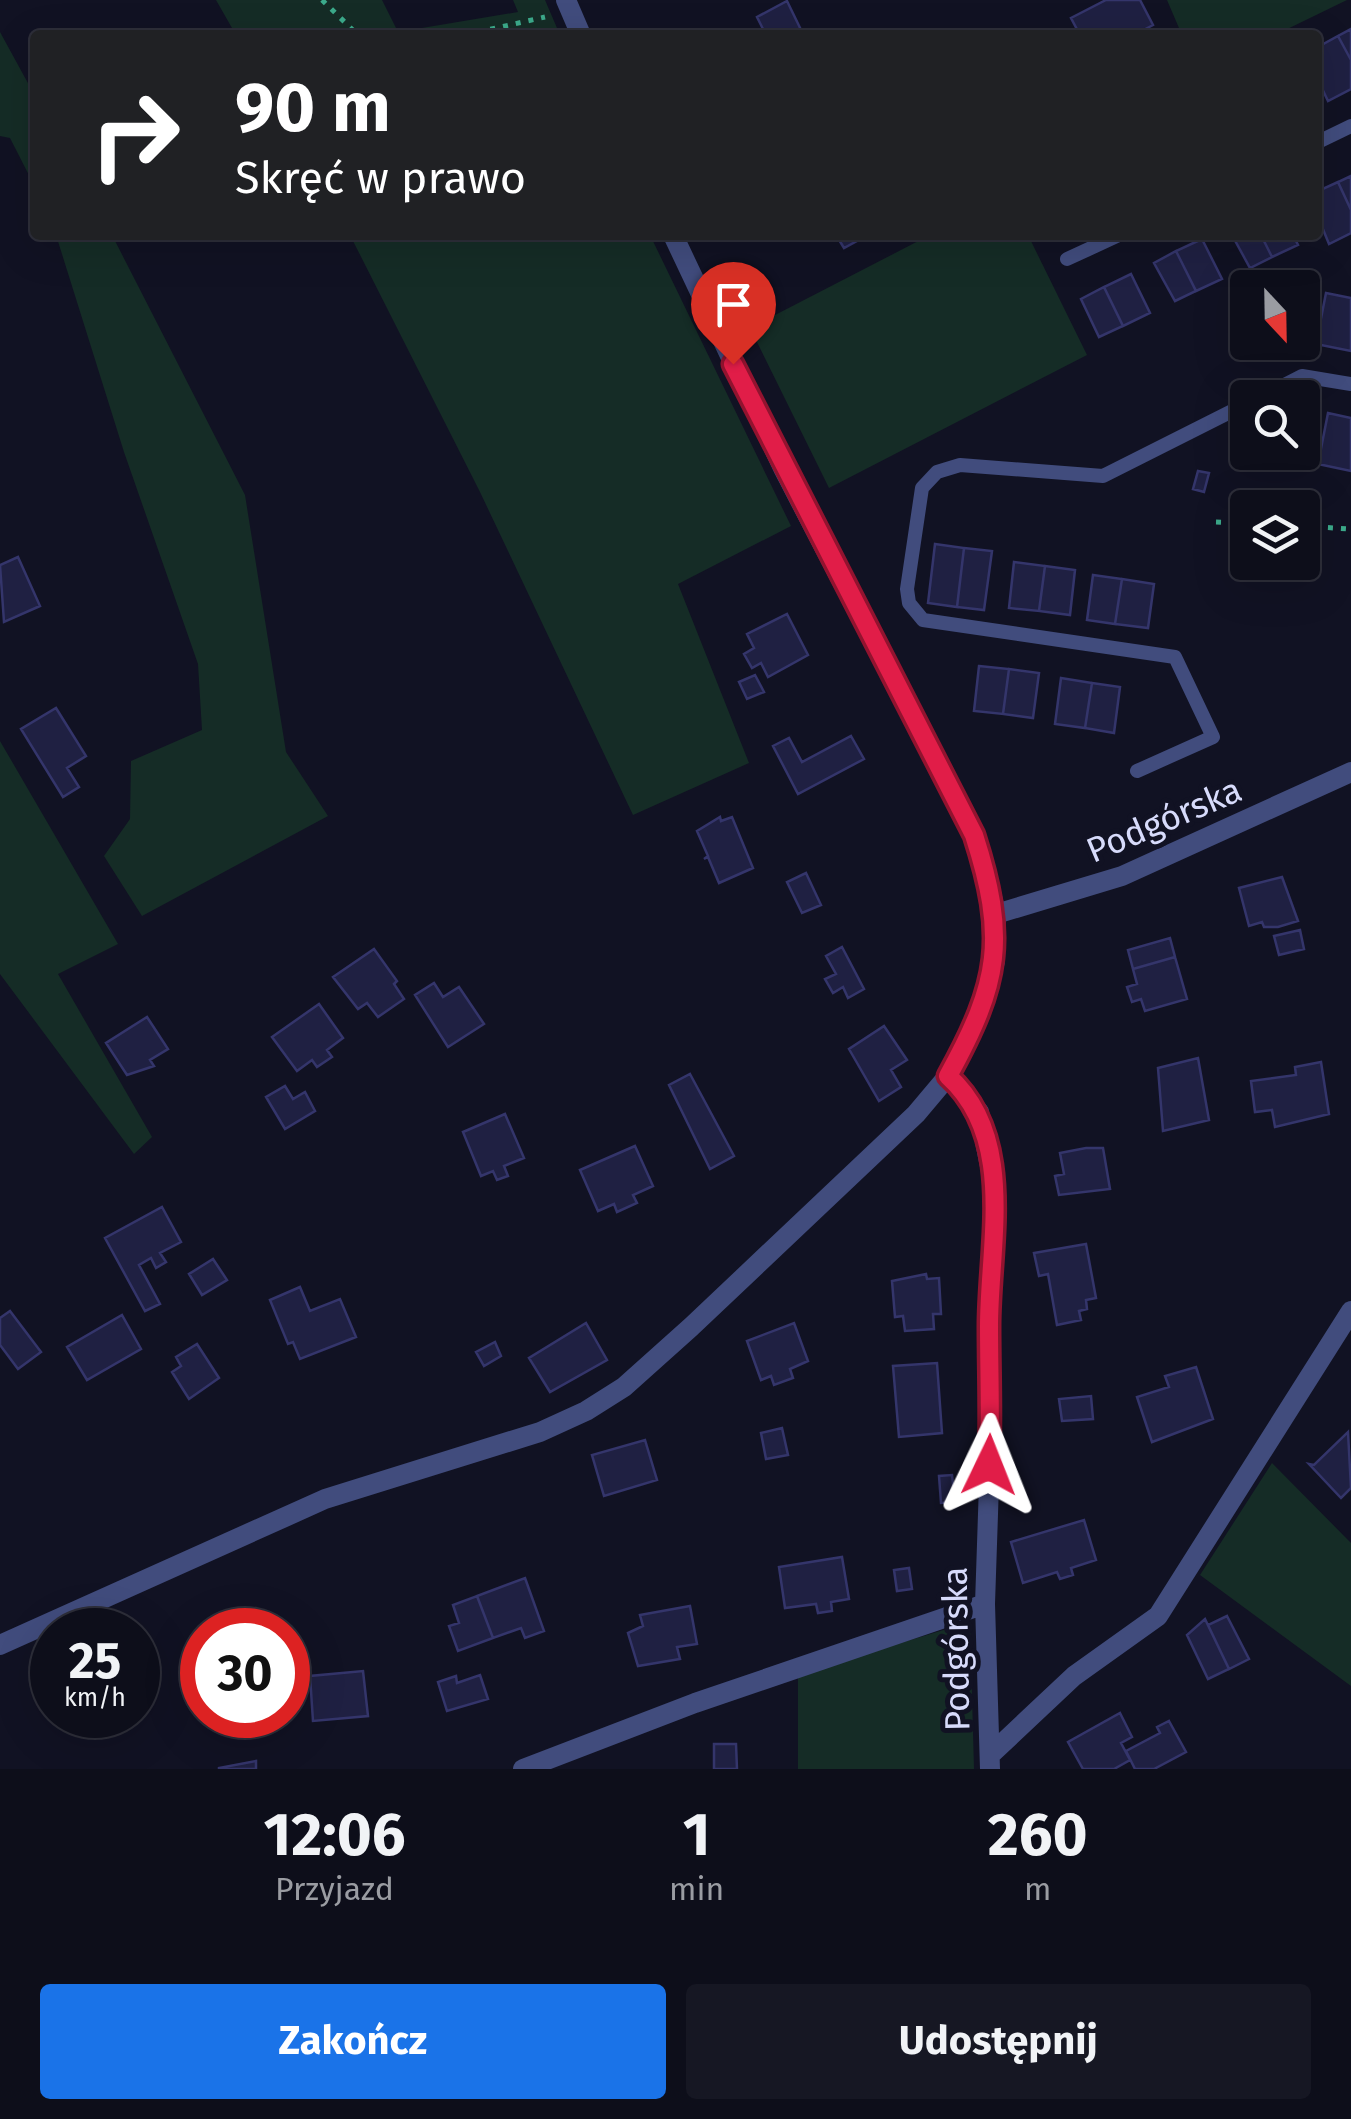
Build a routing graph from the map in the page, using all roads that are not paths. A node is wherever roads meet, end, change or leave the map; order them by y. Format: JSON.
{"nodes":[{"id":1,"x":568,"y":5,"type":"edge"},
{"id":2,"x":580,"y":30,"type":"edge"},
{"id":3,"x":1351,"y":126,"type":"edge"},
{"id":4,"x":1322,"y":140,"type":"edge"},
{"id":5,"x":676,"y":240,"type":"edge"},
{"id":6,"x":1109,"y":240,"type":"edge"},
{"id":7,"x":1067,"y":260,"type":"dead end"},
{"id":8,"x":1294,"y":380,"type":"edge"},
{"id":9,"x":1351,"y":384,"type":"edge"},
{"id":10,"x":1230,"y":412,"type":"edge"},
{"id":11,"x":1137,"y":771,"type":"dead end"},
{"id":12,"x":1351,"y":772,"type":"edge"},
{"id":13,"x":996,"y":914,"type":"junction"},
{"id":14,"x":948,"y":1076,"type":"junction"},
{"id":15,"x":1351,"y":1312,"type":"edge"},
{"id":16,"x":985,"y":1604,"type":"junction"},
{"id":17,"x":0,"y":1645,"type":"edge"},
{"id":18,"x":990,"y":1762,"type":"edge"},
{"id":19,"x":523,"y":1769,"type":"edge"}],
"edges":[{"from":1,"to":2,"type":"street"},
{"from":3,"to":4,"type":"lane"},
{"from":5,"to":13,"type":"street"},
{"from":6,"to":7,"type":"lane"},
{"from":8,"to":9,"type":"lane"},
{"from":10,"to":11,"type":"lane"},
{"from":12,"to":13,"type":"street","name":"Podgórska"},
{"from":13,"to":14,"type":"street"},
{"from":14,"to":16,"type":"street","name":"Podgórska"},
{"from":14,"to":17,"type":"street"},
{"from":15,"to":18,"type":"street","name":"Podgórska"},
{"from":16,"to":18,"type":"street","name":"Podgórska"},
{"from":16,"to":19,"type":"street"}]}
